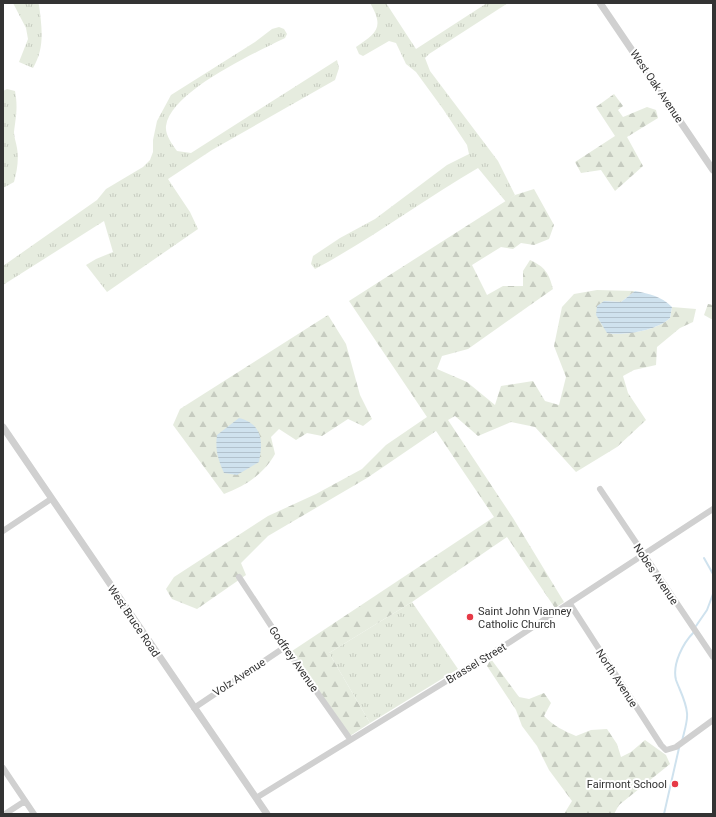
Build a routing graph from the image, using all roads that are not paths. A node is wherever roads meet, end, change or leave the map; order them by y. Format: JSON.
{"nodes":[{"id":1,"x":600,"y":3,"type":"edge"},
{"id":2,"x":713,"y":170,"type":"edge"},
{"id":3,"x":3,"y":427,"type":"edge"},
{"id":4,"x":600,"y":489,"type":"dead end"},
{"id":5,"x":51,"y":499,"type":"junction"},
{"id":6,"x":713,"y":509,"type":"edge"},
{"id":7,"x":3,"y":531,"type":"edge"},
{"id":8,"x":642,"y":555,"type":"junction"},
{"id":9,"x":240,"y":577,"type":"dead end"},
{"id":10,"x":570,"y":604,"type":"junction"},
{"id":11,"x":285,"y":647,"type":"junction"},
{"id":12,"x":713,"y":657,"type":"edge"},
{"id":13,"x":194,"y":708,"type":"junction"},
{"id":14,"x":713,"y":720,"type":"edge"},
{"id":15,"x":350,"y":739,"type":"junction"},
{"id":16,"x":3,"y":768,"type":"edge"},
{"id":17,"x":256,"y":798,"type":"junction"},
{"id":18,"x":25,"y":801,"type":"junction"},
{"id":19,"x":5,"y":814,"type":"edge"},
{"id":20,"x":34,"y":814,"type":"edge"},
{"id":21,"x":266,"y":814,"type":"edge"}],
"edges":[{"from":1,"to":2,"type":"street","name":"West Oak Avenue"},
{"from":3,"to":5,"type":"street","name":"West Bruce Road"},
{"from":4,"to":8,"type":"street","name":"Nobes Avenue"},
{"from":5,"to":7,"type":"street"},
{"from":5,"to":13,"type":"street","name":"West Bruce Road"},
{"from":6,"to":8,"type":"street","name":"Brassel Street"},
{"from":8,"to":10,"type":"street","name":"Brassel Street"},
{"from":8,"to":12,"type":"street","name":"Nobes Avenue"},
{"from":9,"to":11,"type":"street","name":"Godfrey Avenue"},
{"from":10,"to":14,"type":"street","name":"North Avenue"},
{"from":10,"to":15,"type":"street","name":"Brassel Street"},
{"from":11,"to":13,"type":"street","name":"Volz Avenue"},
{"from":11,"to":15,"type":"street","name":"Godfrey Avenue"},
{"from":13,"to":17,"type":"street","name":"West Bruce Road"},
{"from":15,"to":17,"type":"street","name":"Brassel Street"},
{"from":16,"to":18,"type":"street"},
{"from":17,"to":21,"type":"street","name":"West Bruce Road"},
{"from":18,"to":19,"type":"street"},
{"from":18,"to":20,"type":"street"}]}
